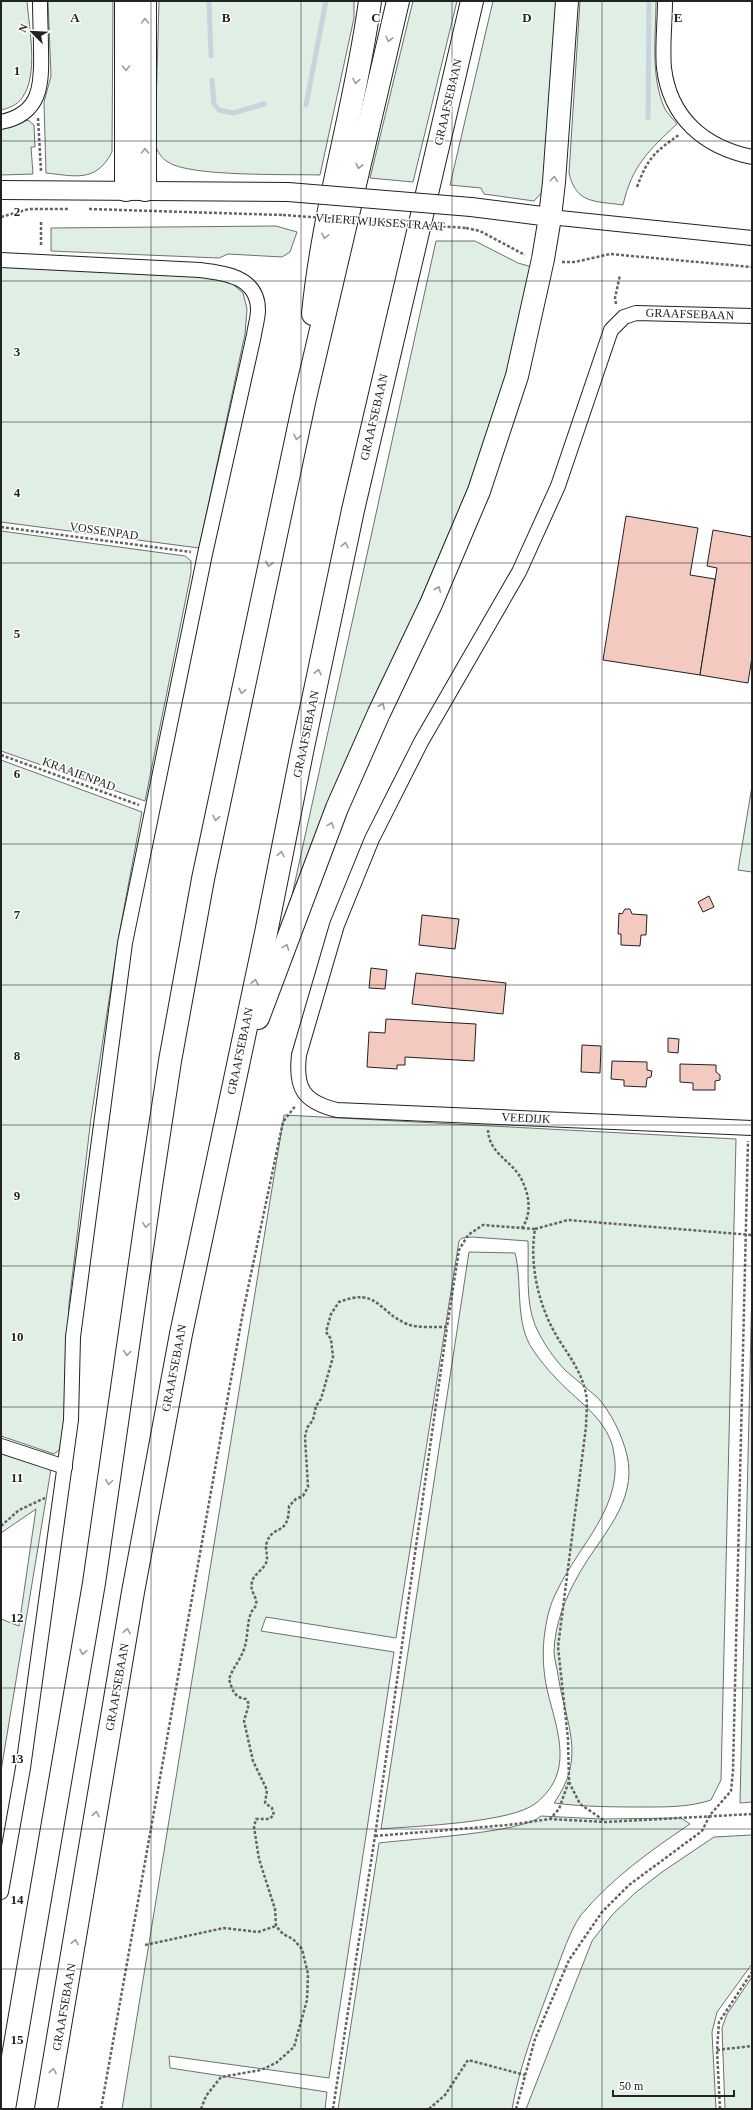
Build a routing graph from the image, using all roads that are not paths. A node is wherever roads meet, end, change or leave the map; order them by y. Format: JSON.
{"nodes":[{"id":1,"x":40,"y":1,"type":"edge"},
{"id":2,"x":126,"y":1,"type":"edge"},
{"id":3,"x":145,"y":1,"type":"edge"},
{"id":4,"x":370,"y":1,"type":"edge"},
{"id":5,"x":398,"y":1,"type":"edge"},
{"id":6,"x":472,"y":1,"type":"edge"},
{"id":7,"x":567,"y":1,"type":"edge"},
{"id":8,"x":665,"y":1,"type":"edge"},
{"id":9,"x":1,"y":122,"type":"edge"},
{"id":10,"x":752,"y":157,"type":"edge"},
{"id":11,"x":1,"y":190,"type":"edge"},
{"id":12,"x":136,"y":190,"type":"junction"},
{"id":13,"x":550,"y":217,"type":"junction"},
{"id":14,"x":752,"y":238,"type":"edge"},
{"id":15,"x":1,"y":260,"type":"edge"},
{"id":16,"x":752,"y":316,"type":"edge"},
{"id":17,"x":305,"y":398,"type":"junction"},
{"id":18,"x":235,"y":1075,"type":"junction"},
{"id":19,"x":304,"y":1093,"type":"joint"},
{"id":20,"x":750,"y":1128,"type":"edge"},
{"id":21,"x":1,"y":1446,"type":"edge"},
{"id":22,"x":65,"y":1467,"type":"junction"},
{"id":23,"x":1,"y":1892,"type":"edge"},
{"id":24,"x":4,"y":2109,"type":"edge"},
{"id":25,"x":46,"y":2109,"type":"edge"}],
"edges":[{"from":1,"to":9,"type":"street"},
{"from":2,"to":12,"type":"highway","one_way":true},
{"from":12,"to":3,"type":"highway","one_way":true},
{"from":4,"to":17,"type":"highway","one_way":true},
{"from":5,"to":17,"type":"highway","one_way":true},
{"from":18,"to":6,"type":"highway","name":"GRAAFSEBAAN","one_way":true},
{"from":13,"to":7,"type":"highway","one_way":true},
{"from":8,"to":10,"type":"street"},
{"from":11,"to":12,"type":"street","name":"VLIERTWIJKSESTRAAT"},
{"from":12,"to":13,"type":"street","name":"VLIERTWIJKSESTRAAT","bridge":true},
{"from":13,"to":14,"type":"street","name":"VLIERTWIJKSESTRAAT"},
{"from":18,"to":13,"type":"highway","one_way":true},
{"from":15,"to":22,"type":"street"},
{"from":16,"to":19,"type":"street","name":"GRAAFSEBAAN"},
{"from":17,"to":24,"type":"highway","one_way":true},
{"from":25,"to":18,"type":"highway","name":"GRAAFSEBAAN","one_way":true},
{"from":19,"to":20,"type":"street","name":"VEEDIJK"},
{"from":21,"to":22,"type":"street"},
{"from":22,"to":23,"type":"street"}]}
